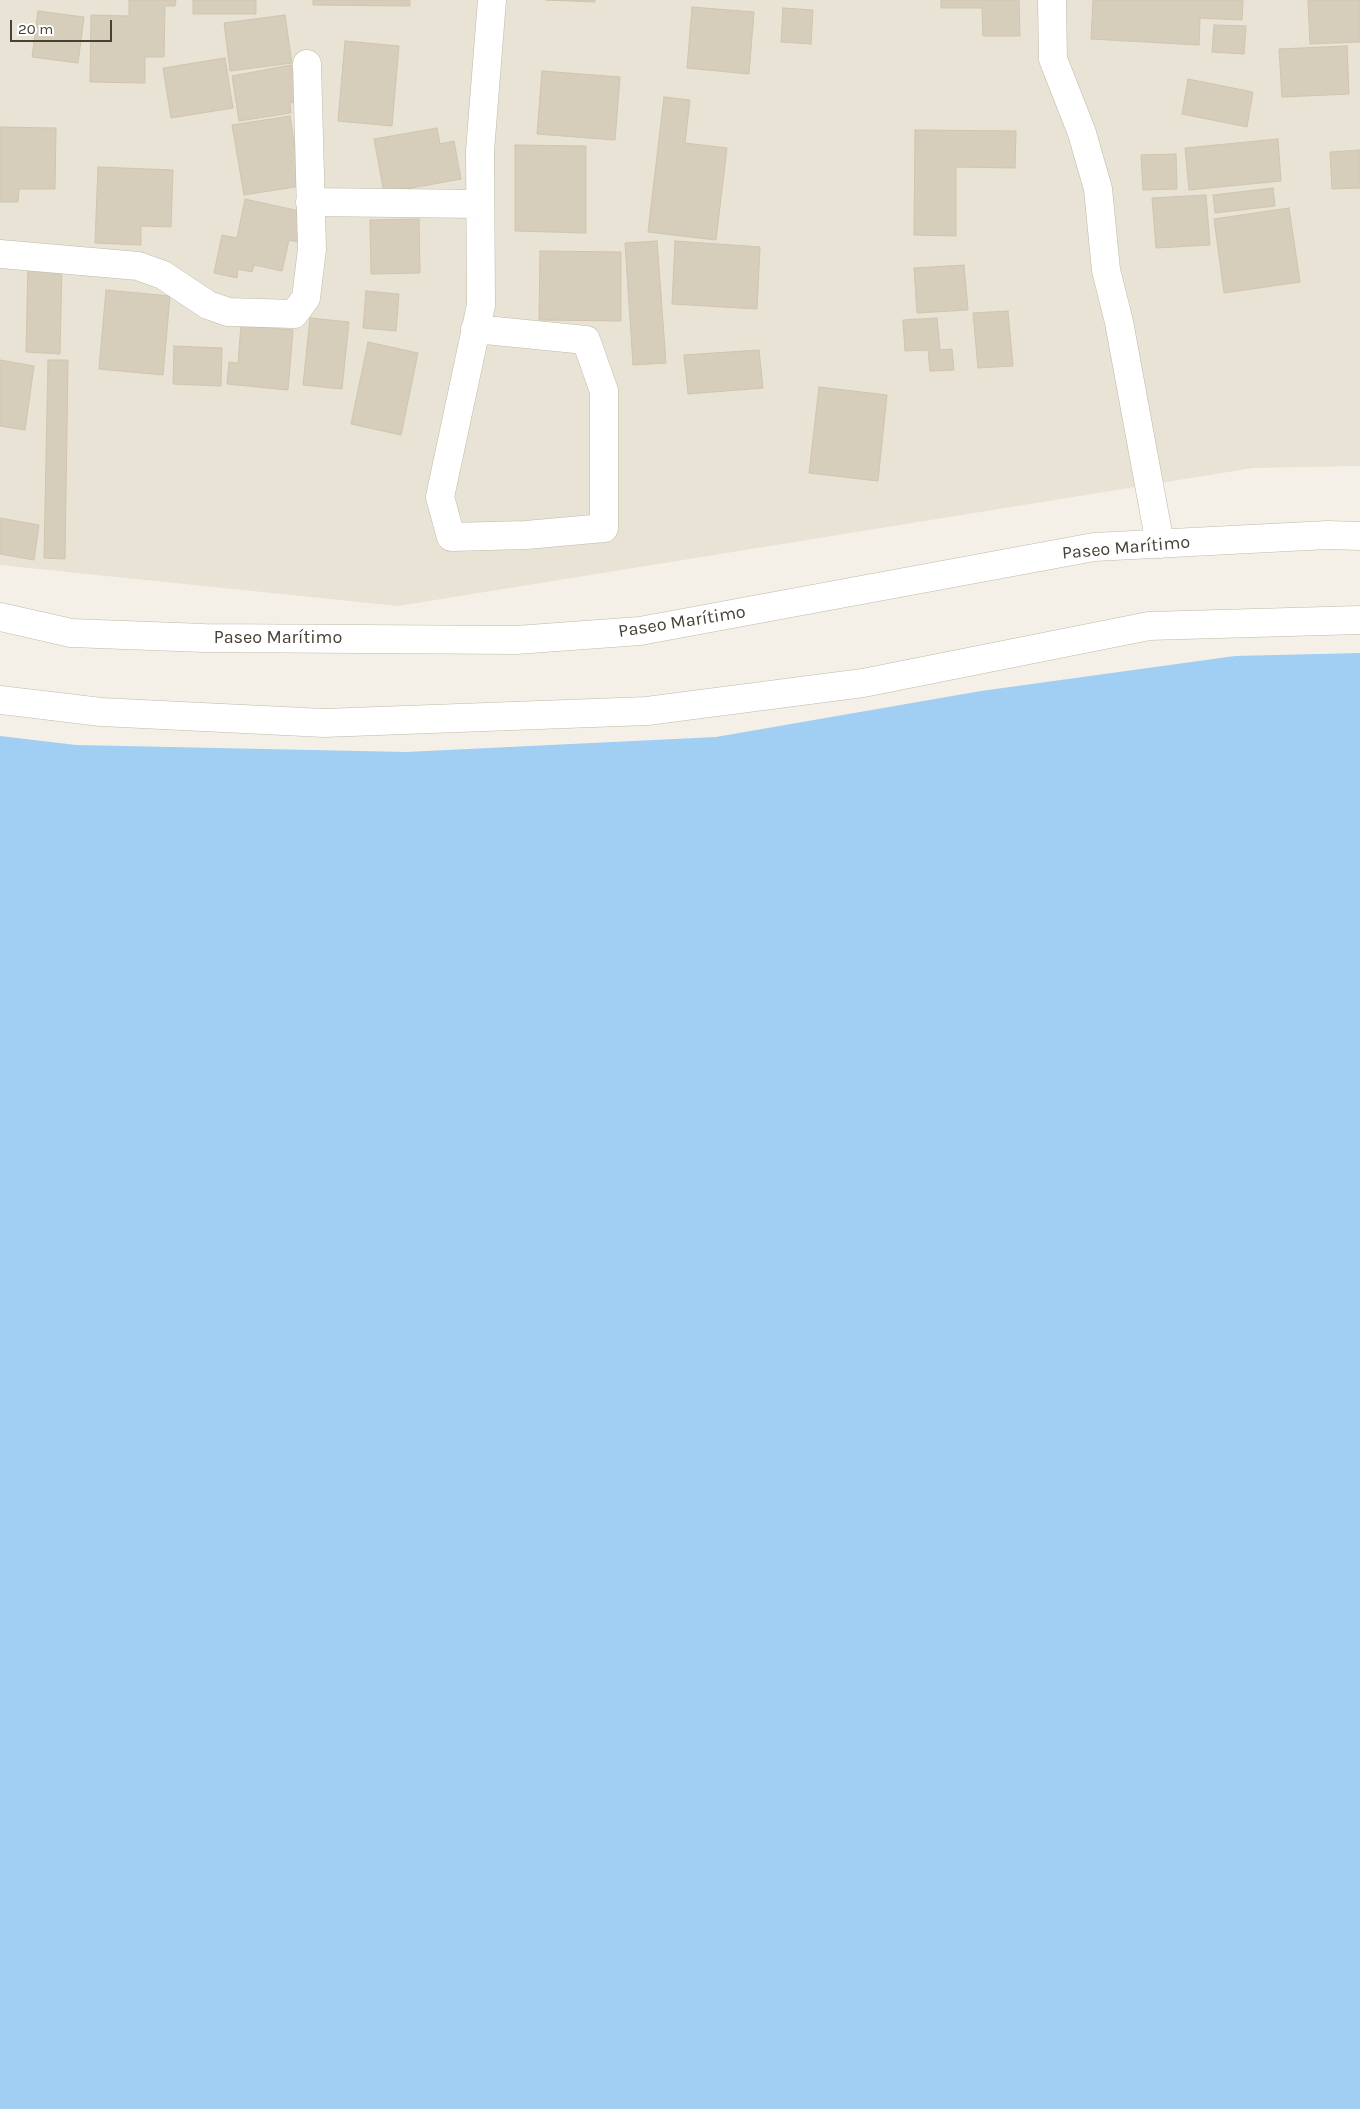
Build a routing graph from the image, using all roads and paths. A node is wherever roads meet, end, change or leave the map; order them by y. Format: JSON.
{"nodes":[{"id":1,"x":492,"y":0,"type":"edge"},
{"id":2,"x":1052,"y":0,"type":"edge"},
{"id":3,"x":307,"y":64,"type":"dead end"},
{"id":4,"x":310,"y":202,"type":"junction"},
{"id":5,"x":480,"y":204,"type":"junction"},
{"id":6,"x":0,"y":254,"type":"edge"},
{"id":7,"x":476,"y":329,"type":"junction"},
{"id":8,"x":1360,"y":536,"type":"edge"},
{"id":9,"x":1160,"y":544,"type":"junction"},
{"id":10,"x":0,"y":618,"type":"edge"},
{"id":11,"x":1360,"y":620,"type":"edge"},
{"id":12,"x":0,"y":700,"type":"edge"}],
"edges":[{"from":1,"to":5,"type":"street"},
{"from":2,"to":9,"type":"street"},
{"from":3,"to":4,"type":"street"},
{"from":4,"to":5,"type":"street"},
{"from":4,"to":6,"type":"street"},
{"from":5,"to":7,"type":"street"},
{"from":7,"to":7,"type":"street"},
{"from":8,"to":9,"type":"street","name":"Paseo Marítimo"},
{"from":9,"to":10,"type":"street","name":"Paseo Marítimo"},
{"from":11,"to":12,"type":"street"}]}
